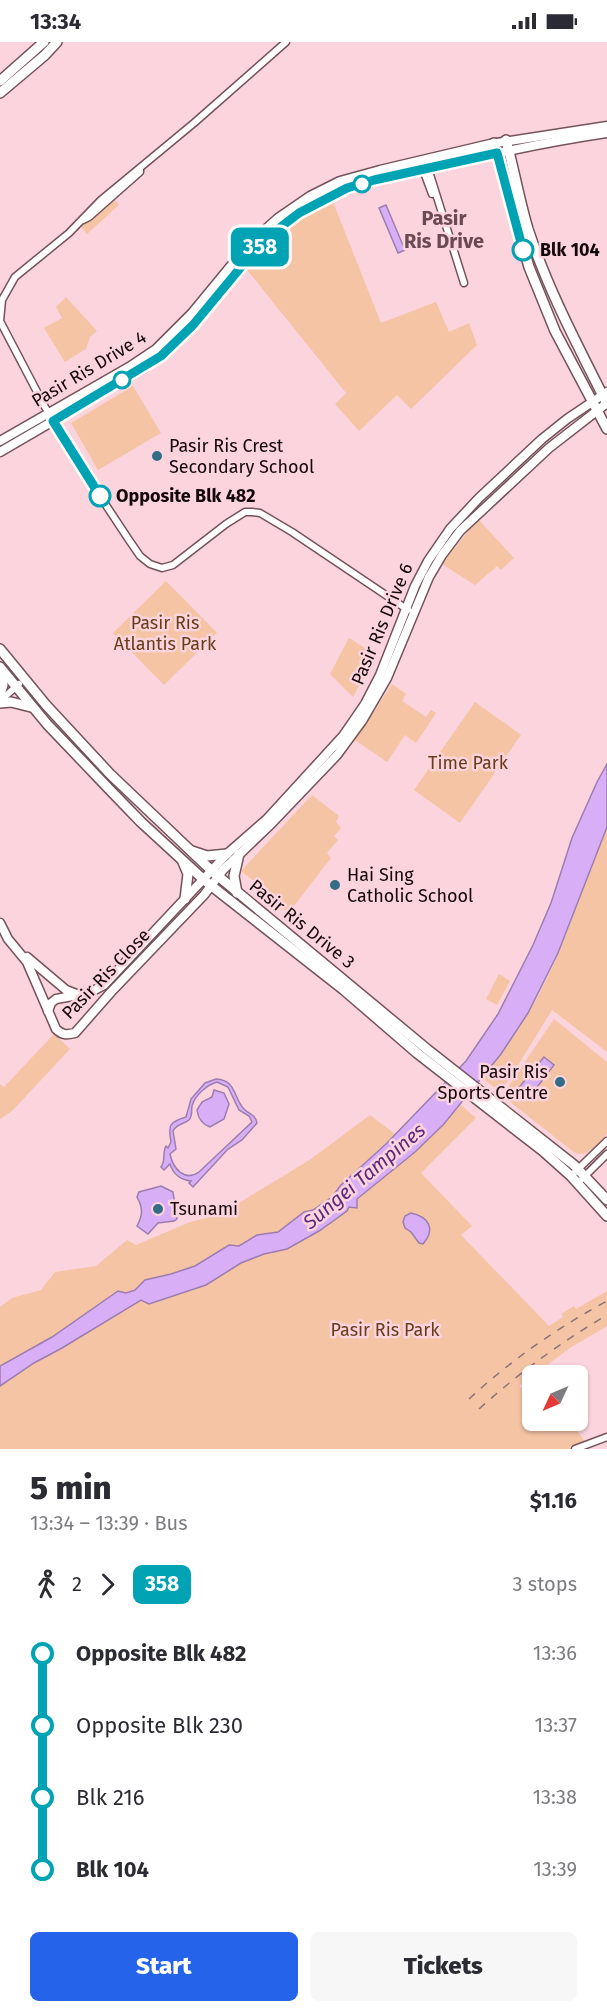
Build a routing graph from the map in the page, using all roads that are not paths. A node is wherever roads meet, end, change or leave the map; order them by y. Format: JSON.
{"nodes":[{"id":1,"x":44,"y":42,"type":"edge"},
{"id":2,"x":57,"y":42,"type":"edge"},
{"id":3,"x":285,"y":42,"type":"edge"},
{"id":4,"x":0,"y":81,"type":"edge"},
{"id":5,"x":0,"y":93,"type":"edge"},
{"id":6,"x":607,"y":126,"type":"edge"},
{"id":7,"x":607,"y":133,"type":"edge"},
{"id":8,"x":506,"y":140,"type":"junction"},
{"id":9,"x":496,"y":148,"type":"junction"},
{"id":10,"x":509,"y":150,"type":"junction"},
{"id":11,"x":424,"y":164,"type":"junction"},
{"id":12,"x":464,"y":283,"type":"dead end"},
{"id":13,"x":606,"y":399,"type":"edge"},
{"id":14,"x":593,"y":406,"type":"junction"},
{"id":15,"x":51,"y":417,"type":"junction"},
{"id":16,"x":607,"y":429,"type":"edge"},
{"id":17,"x":0,"y":441,"type":"edge"},
{"id":18,"x":0,"y":452,"type":"edge"},
{"id":19,"x":410,"y":611,"type":"junction"},
{"id":20,"x":0,"y":649,"type":"edge"},
{"id":21,"x":0,"y":667,"type":"edge"},
{"id":22,"x":24,"y":680,"type":"junction"},
{"id":23,"x":15,"y":687,"type":"junction"},
{"id":24,"x":0,"y":694,"type":"edge"},
{"id":25,"x":0,"y":702,"type":"edge"},
{"id":26,"x":33,"y":708,"type":"junction"},
{"id":27,"x":189,"y":851,"type":"junction"},
{"id":28,"x":227,"y":854,"type":"junction"},
{"id":29,"x":239,"y":854,"type":"junction"},
{"id":30,"x":182,"y":860,"type":"junction"},
{"id":31,"x":214,"y":874,"type":"junction"},
{"id":32,"x":207,"y":883,"type":"junction"},
{"id":33,"x":237,"y":893,"type":"junction"},
{"id":34,"x":185,"y":899,"type":"junction"},
{"id":35,"x":0,"y":923,"type":"edge"},
{"id":36,"x":159,"y":925,"type":"junction"},
{"id":37,"x":167,"y":934,"type":"junction"},
{"id":38,"x":15,"y":947,"type":"junction"},
{"id":39,"x":50,"y":977,"type":"junction"},
{"id":40,"x":39,"y":988,"type":"junction"},
{"id":41,"x":80,"y":995,"type":"junction"},
{"id":42,"x":48,"y":1011,"type":"junction"},
{"id":43,"x":451,"y":1073,"type":"junction"},
{"id":44,"x":474,"y":1091,"type":"junction"},
{"id":45,"x":607,"y":1141,"type":"edge"},
{"id":46,"x":607,"y":1154,"type":"edge"},
{"id":47,"x":578,"y":1169,"type":"junction"},
{"id":48,"x":585,"y":1176,"type":"junction"},
{"id":49,"x":574,"y":1180,"type":"junction"},
{"id":50,"x":607,"y":1200,"type":"edge"},
{"id":51,"x":607,"y":1216,"type":"edge"},
{"id":52,"x":607,"y":1437,"type":"edge"},
{"id":53,"x":575,"y":1449,"type":"edge"}],
"edges":[{"from":1,"to":4,"type":"main road"},
{"from":2,"to":5,"type":"main road"},
{"from":3,"to":15,"type":"street"},
{"from":6,"to":8,"type":"street"},
{"from":7,"to":10,"type":"street"},
{"from":8,"to":9,"type":"street"},
{"from":8,"to":10,"type":"main road"},
{"from":9,"to":10,"type":"street"},
{"from":9,"to":11,"type":"street","name":"Pasir Ris Drive 4"},
{"from":9,"to":14,"type":"main road"},
{"from":10,"to":13,"type":"main road"},
{"from":11,"to":12,"type":"street"},
{"from":11,"to":15,"type":"street","name":"Pasir Ris Drive 4"},
{"from":13,"to":14,"type":"street","name":"Pasir Ris Drive 6"},
{"from":14,"to":16,"type":"main road"},
{"from":14,"to":19,"type":"street","name":"Pasir Ris Drive 6"},
{"from":15,"to":17,"type":"street","name":"Pasir Ris Drive 4"},
{"from":15,"to":18,"type":"street","name":"Pasir Ris Drive 4"},
{"from":15,"to":19,"type":"street"},
{"from":19,"to":28,"type":"street","name":"Pasir Ris Drive 6"},
{"from":19,"to":29,"type":"street","name":"Pasir Ris Drive 6"},
{"from":20,"to":22,"type":"main road","name":"Pasir Ris Drive 3"},
{"from":21,"to":23,"type":"main road","name":"Pasir Ris Drive 3"},
{"from":21,"to":24,"type":"main road"},
{"from":22,"to":23,"type":"street"},
{"from":22,"to":27,"type":"main road","name":"Pasir Ris Drive 3"},
{"from":23,"to":25,"type":"street"},
{"from":23,"to":26,"type":"main road","name":"Pasir Ris Drive 3"},
{"from":25,"to":26,"type":"main road"},
{"from":26,"to":30,"type":"main road","name":"Pasir Ris Drive 3"},
{"from":27,"to":28,"type":"main road"},
{"from":27,"to":31,"type":"main road","name":"Pasir Ris Drive 3"},
{"from":28,"to":31,"type":"street","name":"Pasir Ris Drive 6"},
{"from":29,"to":31,"type":"street","name":"Pasir Ris Drive 6"},
{"from":29,"to":33,"type":"main road"},
{"from":30,"to":32,"type":"main road","name":"Pasir Ris Drive 3"},
{"from":30,"to":34,"type":"main road"},
{"from":31,"to":32,"type":"street","name":"Pasir Ris Drive 6"},
{"from":31,"to":33,"type":"main road","name":"Pasir Ris Drive 3"},
{"from":32,"to":34,"type":"street","name":"Pasir Ris Close"},
{"from":32,"to":37,"type":"street","name":"Pasir Ris Close"},
{"from":32,"to":43,"type":"main road","name":"Pasir Ris Drive 3"},
{"from":33,"to":43,"type":"main road","name":"Pasir Ris Drive 3"},
{"from":34,"to":36,"type":"street","name":"Pasir Ris Close"},
{"from":35,"to":38,"type":"street"},
{"from":36,"to":37,"type":"street"},
{"from":36,"to":41,"type":"street","name":"Pasir Ris Close"},
{"from":37,"to":42,"type":"street","name":"Pasir Ris Close"},
{"from":38,"to":39,"type":"street"},
{"from":38,"to":40,"type":"street"},
{"from":39,"to":40,"type":"street"},
{"from":39,"to":41,"type":"street"},
{"from":40,"to":42,"type":"street"},
{"from":41,"to":42,"type":"street","name":"Pasir Ris Close"},
{"from":43,"to":44,"type":"main road","name":"Pasir Ris Drive 3"},
{"from":44,"to":47,"type":"main road","name":"Pasir Ris Drive 3"},
{"from":44,"to":49,"type":"main road","name":"Pasir Ris Drive 3"},
{"from":45,"to":47,"type":"street"},
{"from":46,"to":48,"type":"street"},
{"from":47,"to":48,"type":"main road","name":"Pasir Ris Drive 3"},
{"from":47,"to":49,"type":"street"},
{"from":48,"to":49,"type":"street"},
{"from":48,"to":50,"type":"main road","name":"Pasir Ris Drive 3"},
{"from":49,"to":51,"type":"main road","name":"Pasir Ris Drive 3"},
{"from":52,"to":53,"type":"street"}]}
